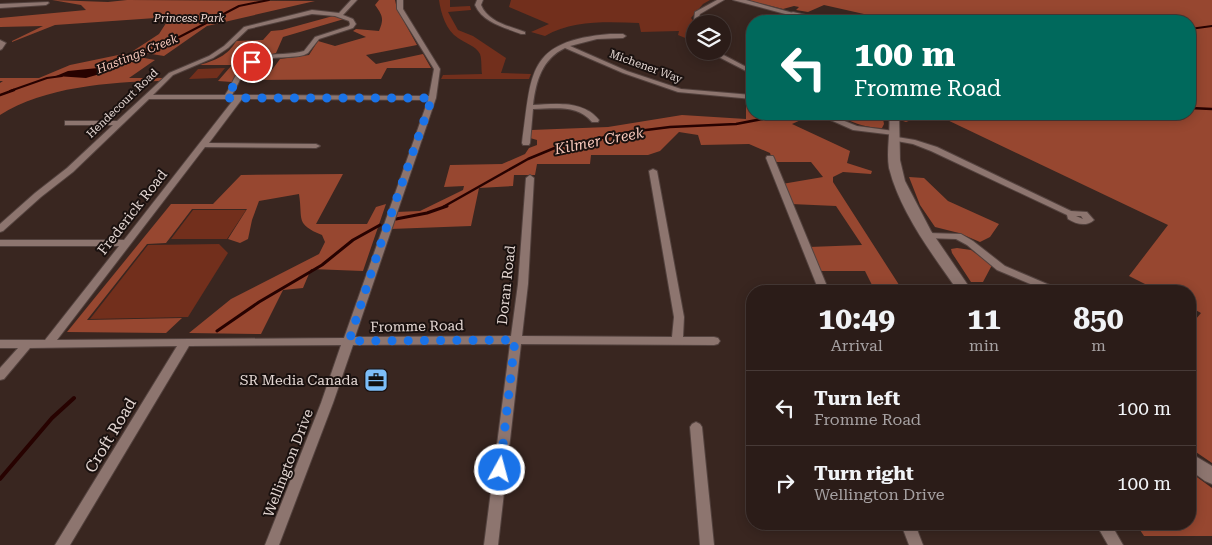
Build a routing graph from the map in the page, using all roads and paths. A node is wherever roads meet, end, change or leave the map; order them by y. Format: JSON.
{"nodes":[{"id":1,"x":354,"y":0,"type":"edge"},
{"id":2,"x":400,"y":0,"type":"edge"},
{"id":3,"x":480,"y":0,"type":"edge"},
{"id":4,"x":721,"y":0,"type":"edge"},
{"id":5,"x":737,"y":0,"type":"edge"},
{"id":6,"x":46,"y":3,"type":"dead end"},
{"id":7,"x":0,"y":6,"type":"edge"},
{"id":8,"x":697,"y":15,"type":"edge"},
{"id":9,"x":783,"y":15,"type":"edge"},
{"id":10,"x":340,"y":16,"type":"junction"},
{"id":11,"x":523,"y":34,"type":"dead end"},
{"id":12,"x":623,"y":36,"type":"dead end"},
{"id":13,"x":565,"y":46,"type":"junction"},
{"id":14,"x":729,"y":60,"type":"edge"},
{"id":15,"x":746,"y":69,"type":"edge"},
{"id":16,"x":746,"y":96,"type":"edge"},
{"id":17,"x":146,"y":97,"type":"junction"},
{"id":18,"x":226,"y":98,"type":"junction"},
{"id":19,"x":240,"y":98,"type":"junction"},
{"id":20,"x":432,"y":98,"type":"junction"},
{"id":21,"x":531,"y":107,"type":"junction"},
{"id":22,"x":595,"y":120,"type":"dead end"},
{"id":23,"x":836,"y":120,"type":"edge"},
{"id":24,"x":894,"y":120,"type":"edge"},
{"id":25,"x":118,"y":123,"type":"junction"},
{"id":26,"x":68,"y":124,"type":"dead end"},
{"id":27,"x":894,"y":136,"type":"junction"},
{"id":28,"x":526,"y":143,"type":"dead end"},
{"id":29,"x":202,"y":145,"type":"junction"},
{"id":30,"x":316,"y":146,"type":"dead end"},
{"id":31,"x":770,"y":158,"type":"dead end"},
{"id":32,"x":653,"y":171,"type":"dead end"},
{"id":33,"x":530,"y":178,"type":"dead end"},
{"id":34,"x":1071,"y":214,"type":"dead end"},
{"id":35,"x":0,"y":229,"type":"edge"},
{"id":36,"x":930,"y":236,"type":"junction"},
{"id":37,"x":0,"y":243,"type":"edge"},
{"id":38,"x":128,"y":243,"type":"junction"},
{"id":39,"x":822,"y":285,"type":"edge"},
{"id":40,"x":961,"y":285,"type":"edge"},
{"id":41,"x":1041,"y":285,"type":"edge"},
{"id":42,"x":515,"y":340,"type":"junction"},
{"id":43,"x":677,"y":340,"type":"junction"},
{"id":44,"x":349,"y":341,"type":"junction"},
{"id":45,"x":714,"y":342,"type":"dead end"},
{"id":46,"x":185,"y":343,"type":"junction"},
{"id":47,"x":0,"y":344,"type":"edge"},
{"id":48,"x":27,"y":344,"type":"junction"},
{"id":49,"x":48,"y":344,"type":"junction"},
{"id":50,"x":0,"y":376,"type":"edge"},
{"id":51,"x":696,"y":427,"type":"dead end"},
{"id":52,"x":1196,"y":464,"type":"edge"},
{"id":53,"x":1212,"y":476,"type":"edge"},
{"id":54,"x":910,"y":530,"type":"edge"},
{"id":55,"x":1107,"y":530,"type":"edge"},
{"id":56,"x":62,"y":545,"type":"edge"},
{"id":57,"x":272,"y":545,"type":"edge"},
{"id":58,"x":491,"y":545,"type":"edge"},
{"id":59,"x":707,"y":545,"type":"edge"},
{"id":60,"x":916,"y":545,"type":"edge"},
{"id":61,"x":1116,"y":545,"type":"edge"}],
"edges":[{"from":1,"to":10,"type":"street"},
{"from":2,"to":20,"type":"street","name":"Wellington Drive"},
{"from":3,"to":11,"type":"street"},
{"from":4,"to":8,"type":"street"},
{"from":5,"to":9,"type":"street"},
{"from":6,"to":7,"type":"street"},
{"from":10,"to":17,"type":"street","name":"Hendecourt Road"},
{"from":10,"to":18,"type":"street"},
{"from":12,"to":13,"type":"street"},
{"from":13,"to":16,"type":"street","name":"Michener Way"},
{"from":13,"to":21,"type":"street"},
{"from":14,"to":15,"type":"street"},
{"from":17,"to":18,"type":"street"},
{"from":17,"to":25,"type":"street","name":"Hendecourt Road"},
{"from":18,"to":19,"type":"street"},
{"from":19,"to":20,"type":"street"},
{"from":19,"to":29,"type":"street","name":"Frederick Road"},
{"from":20,"to":44,"type":"street","name":"Wellington Drive"},
{"from":21,"to":22,"type":"street"},
{"from":21,"to":28,"type":"street"},
{"from":23,"to":27,"type":"street"},
{"from":24,"to":27,"type":"street"},
{"from":25,"to":26,"type":"street"},
{"from":25,"to":35,"type":"street","name":"Hendecourt Road"},
{"from":27,"to":34,"type":"street"},
{"from":27,"to":36,"type":"street"},
{"from":29,"to":30,"type":"street"},
{"from":29,"to":38,"type":"street","name":"Frederick Road"},
{"from":31,"to":39,"type":"street"},
{"from":32,"to":43,"type":"street"},
{"from":33,"to":42,"type":"street","name":"Doran Road"},
{"from":36,"to":40,"type":"street"},
{"from":36,"to":41,"type":"street"},
{"from":37,"to":38,"type":"street"},
{"from":38,"to":49,"type":"street","name":"Frederick Road"},
{"from":42,"to":43,"type":"street","name":"Fromme Road"},
{"from":42,"to":44,"type":"street","name":"Fromme Road"},
{"from":42,"to":58,"type":"street","name":"Doran Road"},
{"from":43,"to":45,"type":"street","name":"Fromme Road"},
{"from":44,"to":46,"type":"street","name":"Fromme Road"},
{"from":44,"to":57,"type":"street","name":"Wellington Drive"},
{"from":46,"to":49,"type":"street","name":"Fromme Road"},
{"from":46,"to":56,"type":"street","name":"Croft Road"},
{"from":47,"to":48,"type":"street","name":"Fromme Road"},
{"from":48,"to":49,"type":"street","name":"Fromme Road"},
{"from":48,"to":50,"type":"street"},
{"from":51,"to":59,"type":"street"},
{"from":52,"to":53,"type":"street"},
{"from":54,"to":60,"type":"street"},
{"from":55,"to":61,"type":"street"}]}
